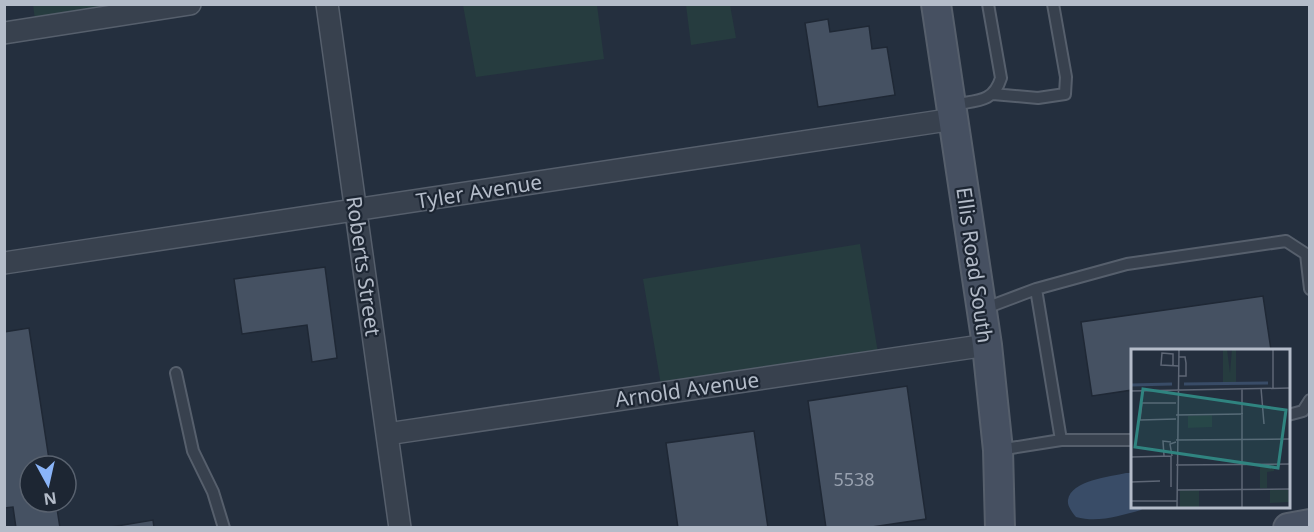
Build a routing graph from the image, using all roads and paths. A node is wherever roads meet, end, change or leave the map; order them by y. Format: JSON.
{"nodes":[{"id":1,"x":190,"y":4,"type":"edge"},
{"id":2,"x":327,"y":4,"type":"edge"},
{"id":3,"x":936,"y":4,"type":"edge"},
{"id":4,"x":988,"y":4,"type":"edge"},
{"id":5,"x":1053,"y":4,"type":"edge"},
{"id":6,"x":4,"y":33,"type":"edge"},
{"id":7,"x":993,"y":94,"type":"junction"},
{"id":8,"x":953,"y":112,"type":"junction"},
{"id":9,"x":357,"y":210,"type":"junction"},
{"id":10,"x":4,"y":263,"type":"edge"},
{"id":11,"x":1036,"y":288,"type":"junction"},
{"id":12,"x":1310,"y":289,"type":"edge"},
{"id":13,"x":982,"y":309,"type":"junction"},
{"id":14,"x":987,"y":345,"type":"junction"},
{"id":15,"x":176,"y":373,"type":"dead end"},
{"id":16,"x":1310,"y":400,"type":"edge"},
{"id":17,"x":1290,"y":414,"type":"edge"},
{"id":18,"x":387,"y":434,"type":"junction"},
{"id":19,"x":1061,"y":440,"type":"junction"},
{"id":20,"x":1131,"y":440,"type":"edge"},
{"id":21,"x":998,"y":450,"type":"junction"},
{"id":22,"x":1310,"y":524,"type":"edge"},
{"id":23,"x":224,"y":528,"type":"edge"},
{"id":24,"x":400,"y":528,"type":"edge"},
{"id":25,"x":1000,"y":528,"type":"edge"},
{"id":26,"x":1288,"y":528,"type":"edge"}],
"edges":[{"from":1,"to":6,"type":"street"},
{"from":2,"to":9,"type":"street","name":"Roberts Street"},
{"from":3,"to":8,"type":"street","name":"Ellis Road South"},
{"from":4,"to":7,"type":"lane"},
{"from":5,"to":7,"type":"lane"},
{"from":7,"to":8,"type":"lane"},
{"from":8,"to":9,"type":"street","name":"Tyler Avenue"},
{"from":8,"to":13,"type":"street","name":"Ellis Road South"},
{"from":9,"to":10,"type":"street","name":"Tyler Avenue"},
{"from":9,"to":18,"type":"street","name":"Roberts Street"},
{"from":11,"to":12,"type":"lane"},
{"from":11,"to":13,"type":"lane"},
{"from":11,"to":19,"type":"lane"},
{"from":13,"to":14,"type":"street","name":"Ellis Road South"},
{"from":14,"to":18,"type":"street","name":"Arnold Avenue"},
{"from":14,"to":21,"type":"street","name":"Ellis Road South"},
{"from":15,"to":23,"type":"lane"},
{"from":16,"to":17,"type":"lane"},
{"from":18,"to":24,"type":"street","name":"Roberts Street"},
{"from":19,"to":20,"type":"lane"},
{"from":19,"to":21,"type":"lane"},
{"from":21,"to":25,"type":"street","name":"Ellis Road South"},
{"from":22,"to":26,"type":"street"}]}
